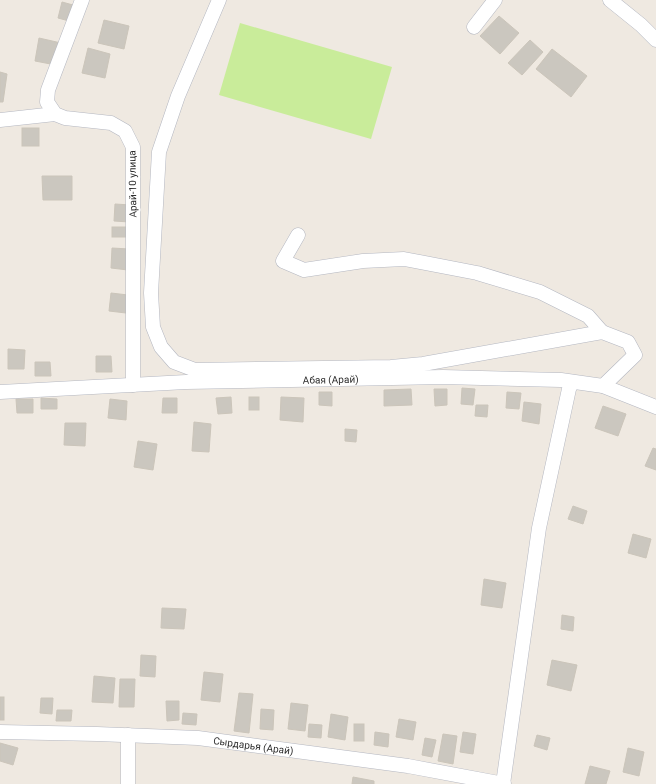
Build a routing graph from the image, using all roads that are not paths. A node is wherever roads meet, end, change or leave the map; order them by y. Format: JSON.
{"nodes":[{"id":1,"x":82,"y":0,"type":"edge"},
{"id":2,"x":219,"y":0,"type":"edge"},
{"id":3,"x":495,"y":0,"type":"edge"},
{"id":4,"x":610,"y":0,"type":"edge"},
{"id":5,"x":474,"y":27,"type":"dead end"},
{"id":6,"x":656,"y":40,"type":"edge"},
{"id":7,"x":55,"y":114,"type":"junction"},
{"id":8,"x":0,"y":120,"type":"edge"},
{"id":9,"x":298,"y":234,"type":"dead end"},
{"id":10,"x":602,"y":332,"type":"junction"},
{"id":11,"x":572,"y":382,"type":"junction"},
{"id":12,"x":133,"y":385,"type":"junction"},
{"id":13,"x":603,"y":386,"type":"junction"},
{"id":14,"x":0,"y":392,"type":"edge"},
{"id":15,"x":656,"y":408,"type":"edge"},
{"id":16,"x":0,"y":732,"type":"edge"},
{"id":17,"x":128,"y":736,"type":"junction"},
{"id":18,"x":128,"y":784,"type":"edge"},
{"id":19,"x":504,"y":784,"type":"edge"}],
"edges":[{"from":1,"to":7,"type":"street"},
{"from":2,"to":10,"type":"street"},
{"from":3,"to":5,"type":"street"},
{"from":4,"to":6,"type":"street"},
{"from":7,"to":8,"type":"street"},
{"from":7,"to":12,"type":"street","name":"Арай-10 улица"},
{"from":9,"to":10,"type":"street"},
{"from":10,"to":13,"type":"street"},
{"from":11,"to":12,"type":"street","name":"Абая (Арай)"},
{"from":11,"to":13,"type":"street","name":"Абая (Арай)"},
{"from":11,"to":19,"type":"street"},
{"from":12,"to":14,"type":"street","name":"Абая (Арай)"},
{"from":13,"to":15,"type":"street","name":"Абая (Арай)"},
{"from":16,"to":17,"type":"street","name":"Сырдарья (Арай)"},
{"from":17,"to":18,"type":"street"},
{"from":17,"to":19,"type":"street","name":"Сырдарья (Арай)"}]}
